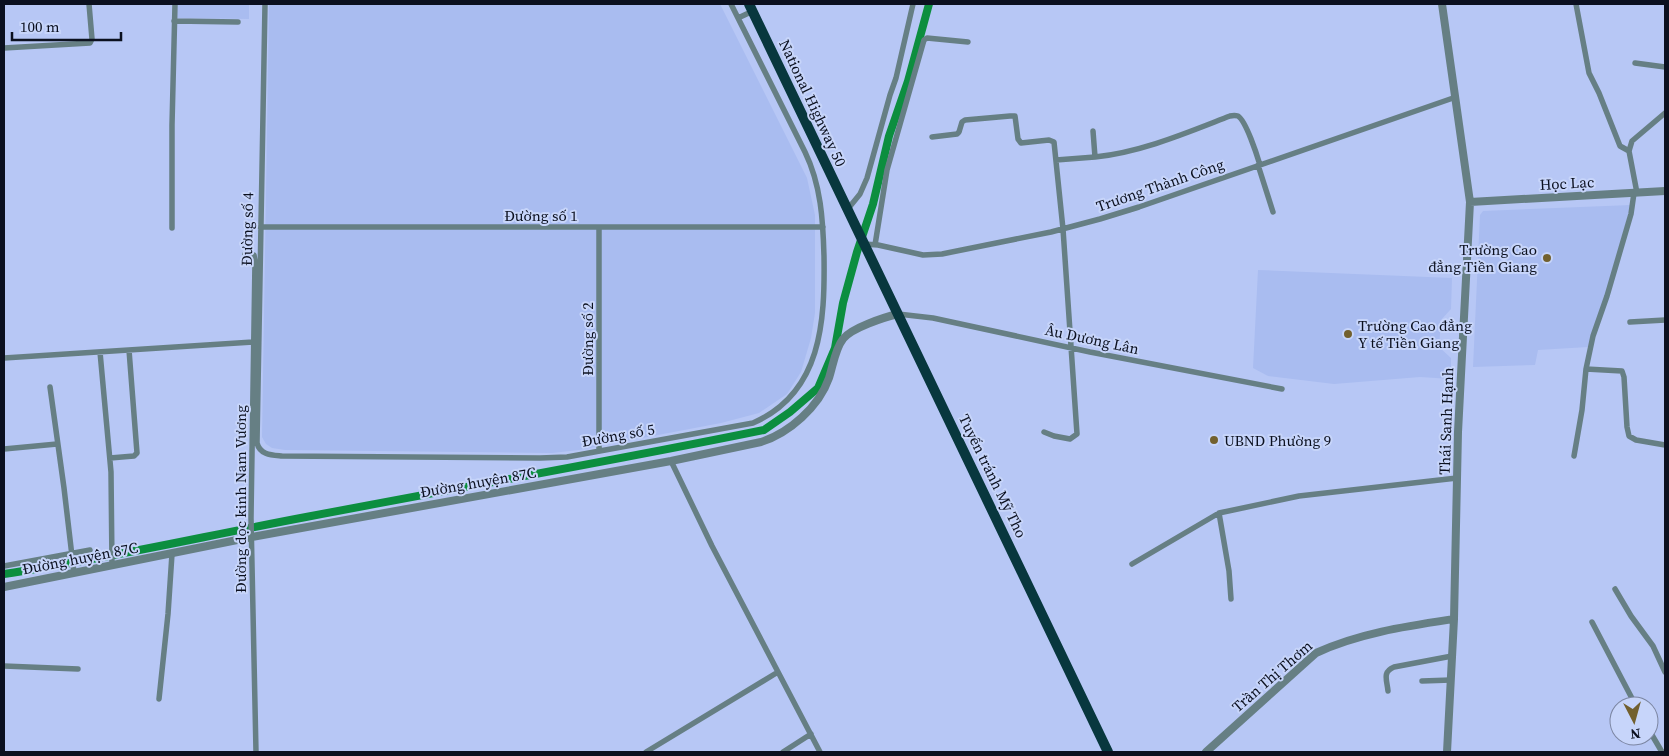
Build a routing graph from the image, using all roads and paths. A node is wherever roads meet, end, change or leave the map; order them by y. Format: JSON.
{"nodes":[{"id":1,"x":89,"y":4,"type":"edge"},
{"id":2,"x":175,"y":4,"type":"edge"},
{"id":3,"x":265,"y":4,"type":"edge"},
{"id":4,"x":731,"y":4,"type":"edge"},
{"id":5,"x":913,"y":4,"type":"edge"},
{"id":6,"x":1442,"y":4,"type":"edge"},
{"id":7,"x":1576,"y":4,"type":"edge"},
{"id":8,"x":751,"y":7,"type":"edge"},
{"id":9,"x":738,"y":18,"type":"junction"},
{"id":10,"x":174,"y":21,"type":"junction"},
{"id":11,"x":238,"y":22,"type":"dead end"},
{"id":12,"x":968,"y":42,"type":"dead end"},
{"id":13,"x":4,"y":48,"type":"edge"},
{"id":14,"x":1635,"y":63,"type":"dead end"},
{"id":15,"x":1665,"y":67,"type":"edge"},
{"id":16,"x":1456,"y":97,"type":"junction"},
{"id":17,"x":1665,"y":112,"type":"edge"},
{"id":18,"x":1093,"y":131,"type":"dead end"},
{"id":19,"x":932,"y":137,"type":"dead end"},
{"id":20,"x":817,"y":148,"type":"junction"},
{"id":21,"x":1629,"y":150,"type":"junction"},
{"id":22,"x":805,"y":152,"type":"junction"},
{"id":23,"x":1095,"y":157,"type":"junction"},
{"id":24,"x":1056,"y":160,"type":"junction"},
{"id":25,"x":1259,"y":165,"type":"junction"},
{"id":26,"x":1665,"y":191,"type":"edge"},
{"id":27,"x":1636,"y":193,"type":"junction"},
{"id":28,"x":1470,"y":202,"type":"junction"},
{"id":29,"x":848,"y":212,"type":"junction"},
{"id":30,"x":1273,"y":212,"type":"dead end"},
{"id":31,"x":260,"y":227,"type":"junction"},
{"id":32,"x":599,"y":227,"type":"junction"},
{"id":33,"x":823,"y":227,"type":"junction"},
{"id":34,"x":172,"y":228,"type":"dead end"},
{"id":35,"x":1063,"y":229,"type":"junction"},
{"id":36,"x":863,"y":243,"type":"junction"},
{"id":37,"x":875,"y":245,"type":"junction"},
{"id":38,"x":245,"y":254,"type":"dead end"},
{"id":39,"x":898,"y":314,"type":"junction"},
{"id":40,"x":1665,"y":320,"type":"edge"},
{"id":41,"x":1630,"y":322,"type":"dead end"},
{"id":42,"x":253,"y":342,"type":"junction"},
{"id":43,"x":1072,"y":348,"type":"junction"},
{"id":44,"x":129,"y":350,"type":"junction"},
{"id":45,"x":100,"y":352,"type":"junction"},
{"id":46,"x":4,"y":358,"type":"edge"},
{"id":47,"x":1586,"y":368,"type":"junction"},
{"id":48,"x":50,"y":387,"type":"dead end"},
{"id":49,"x":1282,"y":389,"type":"dead end"},
{"id":50,"x":1044,"y":432,"type":"dead end"},
{"id":51,"x":58,"y":444,"type":"junction"},
{"id":52,"x":1665,"y":445,"type":"edge"},
{"id":53,"x":4,"y":449,"type":"edge"},
{"id":54,"x":599,"y":451,"type":"junction"},
{"id":55,"x":263,"y":452,"type":"joint"},
{"id":56,"x":1574,"y":456,"type":"dead end"},
{"id":57,"x":110,"y":458,"type":"junction"},
{"id":58,"x":671,"y":461,"type":"junction"},
{"id":59,"x":1457,"y":478,"type":"junction"},
{"id":60,"x":1219,"y":513,"type":"junction"},
{"id":61,"x":252,"y":534,"type":"junction"},
{"id":62,"x":90,"y":550,"type":"dead end"},
{"id":63,"x":172,"y":554,"type":"junction"},
{"id":64,"x":71,"y":556,"type":"junction"},
{"id":65,"x":112,"y":562,"type":"junction"},
{"id":66,"x":1132,"y":564,"type":"dead end"},
{"id":67,"x":4,"y":566,"type":"edge"},
{"id":68,"x":73,"y":571,"type":"junction"},
{"id":69,"x":4,"y":587,"type":"edge"},
{"id":70,"x":1615,"y":588,"type":"dead end"},
{"id":71,"x":1231,"y":599,"type":"dead end"},
{"id":72,"x":1454,"y":619,"type":"junction"},
{"id":73,"x":1592,"y":622,"type":"dead end"},
{"id":74,"x":1452,"y":656,"type":"junction"},
{"id":75,"x":4,"y":666,"type":"edge"},
{"id":76,"x":78,"y":669,"type":"dead end"},
{"id":77,"x":778,"y":672,"type":"junction"},
{"id":78,"x":1665,"y":672,"type":"edge"},
{"id":79,"x":1451,"y":680,"type":"junction"},
{"id":80,"x":1422,"y":681,"type":"dead end"},
{"id":81,"x":1388,"y":690,"type":"dead end"},
{"id":82,"x":1631,"y":696,"type":"edge"},
{"id":83,"x":159,"y":699,"type":"dead end"},
{"id":84,"x":811,"y":734,"type":"junction"},
{"id":85,"x":256,"y":752,"type":"edge"},
{"id":86,"x":646,"y":752,"type":"edge"},
{"id":87,"x":783,"y":752,"type":"edge"},
{"id":88,"x":820,"y":752,"type":"edge"},
{"id":89,"x":1108,"y":752,"type":"edge"},
{"id":90,"x":1206,"y":752,"type":"edge"},
{"id":91,"x":1447,"y":752,"type":"edge"}],
"edges":[{"from":1,"to":13,"type":"street"},
{"from":2,"to":10,"type":"street"},
{"from":3,"to":31,"type":"street","name":"Đường số 4"},
{"from":4,"to":9,"type":"street","name":"Đường số 5"},
{"from":5,"to":29,"type":"street"},
{"from":6,"to":16,"type":"street","name":"Thái Sanh Hạnh"},
{"from":7,"to":21,"type":"street"},
{"from":8,"to":9,"type":"street"},
{"from":8,"to":20,"type":"highway","name":"National Highway 50"},
{"from":9,"to":22,"type":"street","name":"Đường số 5"},
{"from":10,"to":11,"type":"street"},
{"from":10,"to":34,"type":"street"},
{"from":12,"to":37,"type":"street"},
{"from":14,"to":15,"type":"street"},
{"from":16,"to":25,"type":"street","name":"Trương Thành Công"},
{"from":16,"to":28,"type":"street","name":"Thái Sanh Hạnh"},
{"from":17,"to":21,"type":"street"},
{"from":18,"to":23,"type":"street"},
{"from":19,"to":24,"type":"street"},
{"from":20,"to":22,"type":"street"},
{"from":20,"to":29,"type":"highway","name":"National Highway 50"},
{"from":21,"to":27,"type":"street"},
{"from":22,"to":33,"type":"street","name":"Đường số 5"},
{"from":23,"to":24,"type":"street"},
{"from":23,"to":25,"type":"street"},
{"from":24,"to":35,"type":"street"},
{"from":25,"to":30,"type":"street"},
{"from":25,"to":35,"type":"street","name":"Trương Thành Công"},
{"from":26,"to":27,"type":"street","name":"Học Lạc"},
{"from":27,"to":28,"type":"street","name":"Học Lạc"},
{"from":27,"to":47,"type":"street"},
{"from":28,"to":59,"type":"street","name":"Thái Sanh Hạnh"},
{"from":29,"to":36,"type":"highway","name":"Tuyến tránh Mỹ Tho"},
{"from":31,"to":32,"type":"street","name":"Đường số 1"},
{"from":31,"to":55,"type":"street","name":"Đường số 4"},
{"from":32,"to":33,"type":"street","name":"Đường số 1"},
{"from":32,"to":54,"type":"street","name":"Đường số 2"},
{"from":33,"to":54,"type":"street","name":"Đường số 5"},
{"from":35,"to":37,"type":"street","name":"Trương Thành Công"},
{"from":35,"to":43,"type":"street"},
{"from":36,"to":37,"type":"street","name":"Trương Thành Công"},
{"from":36,"to":39,"type":"highway","name":"Tuyến tránh Mỹ Tho"},
{"from":38,"to":42,"type":"street","name":"Đường dọc kinh Nam Vương"},
{"from":39,"to":43,"type":"street","name":"Âu Dương Lân"},
{"from":39,"to":58,"type":"street","name":"Đường huyện 87C"},
{"from":39,"to":89,"type":"highway","name":"Tuyến tránh Mỹ Tho"},
{"from":40,"to":41,"type":"street"},
{"from":42,"to":44,"type":"street"},
{"from":42,"to":61,"type":"street","name":"Đường dọc kinh Nam Vương"},
{"from":43,"to":49,"type":"street","name":"Âu Dương Lân"},
{"from":43,"to":50,"type":"street"},
{"from":44,"to":45,"type":"street"},
{"from":44,"to":57,"type":"street"},
{"from":45,"to":46,"type":"street"},
{"from":45,"to":57,"type":"street"},
{"from":47,"to":52,"type":"street"},
{"from":47,"to":56,"type":"street"},
{"from":48,"to":51,"type":"street"},
{"from":51,"to":53,"type":"street"},
{"from":51,"to":64,"type":"street"},
{"from":54,"to":55,"type":"street","name":"Đường số 5"},
{"from":57,"to":65,"type":"street"},
{"from":58,"to":61,"type":"street","name":"Đường huyện 87C"},
{"from":58,"to":77,"type":"street"},
{"from":59,"to":60,"type":"street"},
{"from":59,"to":72,"type":"street","name":"Thái Sanh Hạnh"},
{"from":60,"to":66,"type":"street"},
{"from":60,"to":71,"type":"street"},
{"from":61,"to":63,"type":"street","name":"Đường huyện 87C"},
{"from":61,"to":85,"type":"street","name":"Đường dọc kinh Nam Vương"},
{"from":62,"to":64,"type":"street"},
{"from":63,"to":65,"type":"street","name":"Đường huyện 87C"},
{"from":63,"to":83,"type":"street"},
{"from":64,"to":67,"type":"street"},
{"from":64,"to":68,"type":"street"},
{"from":65,"to":68,"type":"street","name":"Đường huyện 87C"},
{"from":68,"to":69,"type":"street","name":"Đường huyện 87C"},
{"from":70,"to":78,"type":"street"},
{"from":72,"to":74,"type":"street","name":"Thái Sanh Hạnh"},
{"from":72,"to":90,"type":"street","name":"Trần Thị Thơm"},
{"from":73,"to":82,"type":"street"},
{"from":74,"to":79,"type":"street","name":"Thái Sanh Hạnh"},
{"from":74,"to":81,"type":"street"},
{"from":75,"to":76,"type":"street"},
{"from":77,"to":84,"type":"street"},
{"from":77,"to":86,"type":"street"},
{"from":79,"to":80,"type":"street"},
{"from":79,"to":91,"type":"street","name":"Thái Sanh Hạnh"},
{"from":84,"to":87,"type":"street"},
{"from":84,"to":88,"type":"street"}]}
